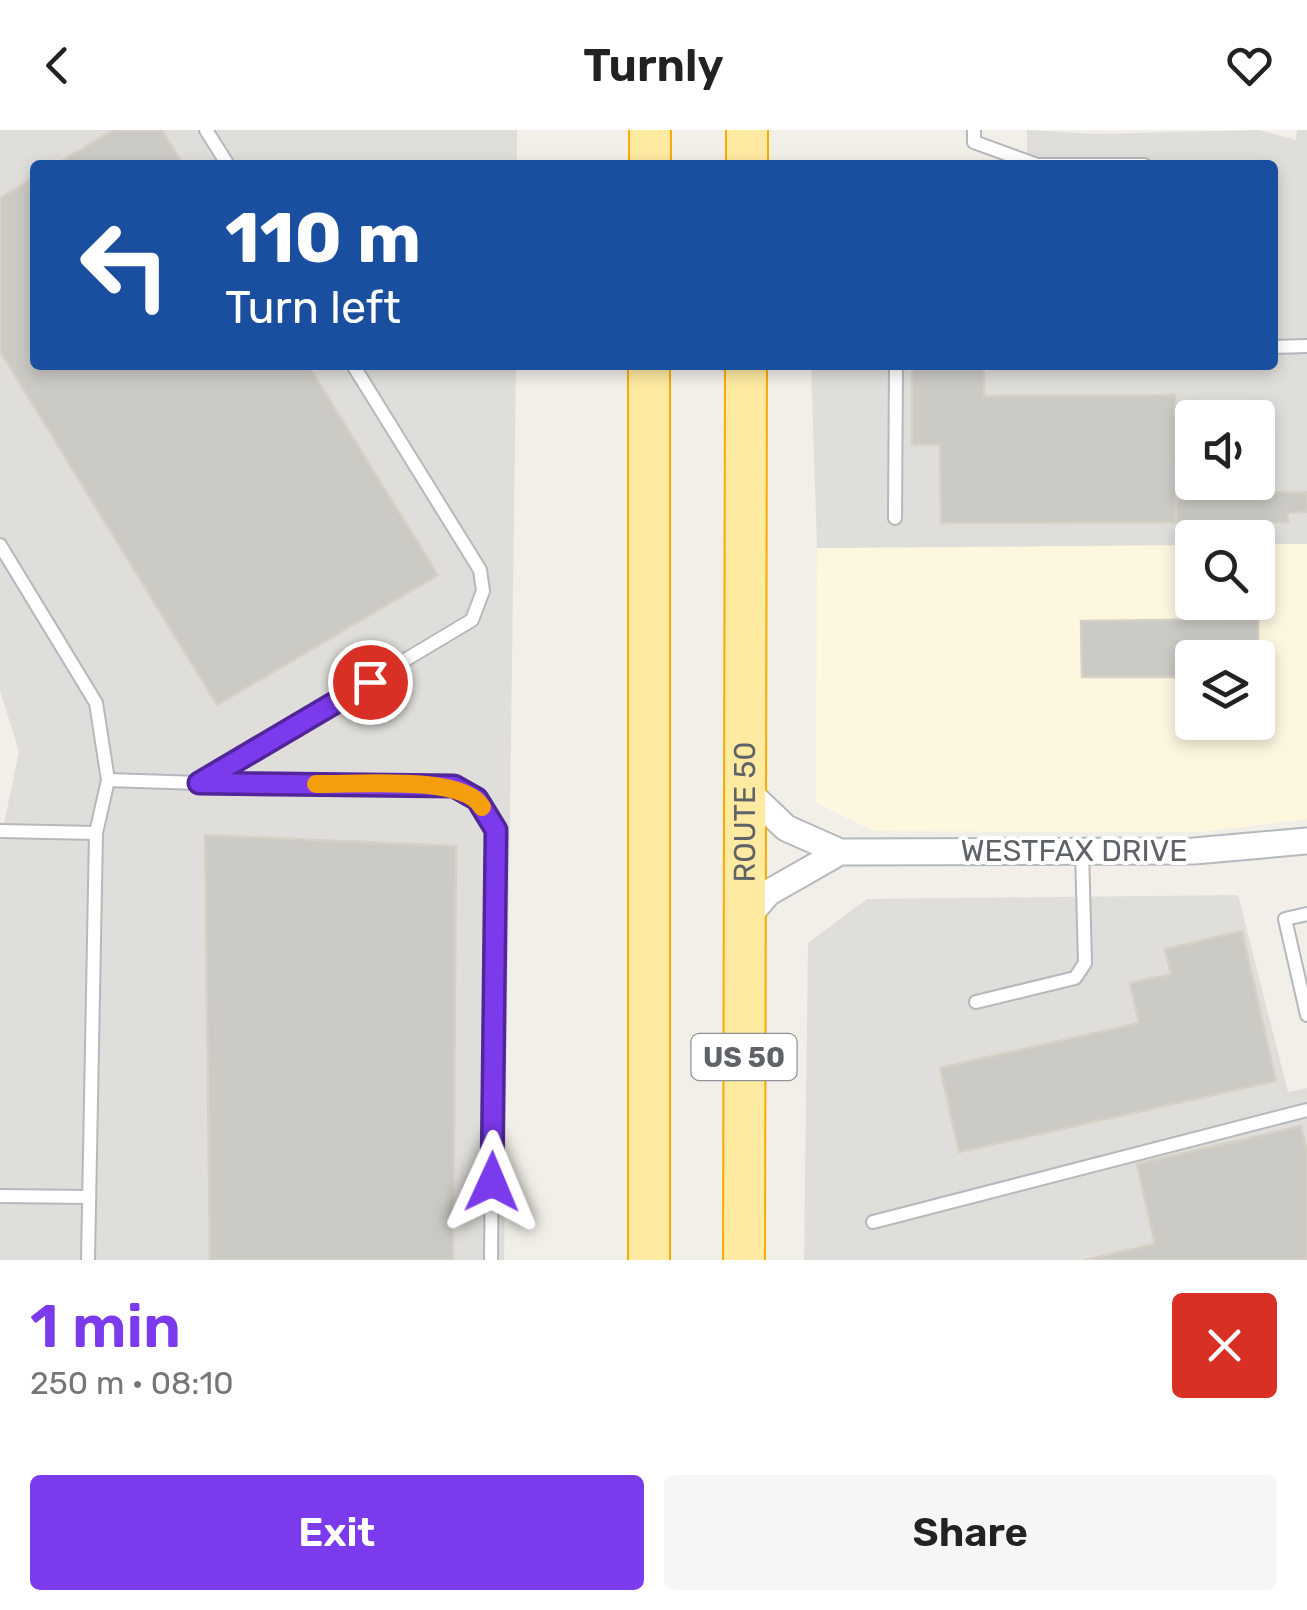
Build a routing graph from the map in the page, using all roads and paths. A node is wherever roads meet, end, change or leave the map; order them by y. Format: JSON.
{"nodes":[{"id":1,"x":206,"y":130,"type":"edge"},
{"id":2,"x":650,"y":130,"type":"edge"},
{"id":3,"x":747,"y":130,"type":"edge"},
{"id":4,"x":974,"y":130,"type":"edge"},
{"id":5,"x":225,"y":160,"type":"edge"},
{"id":6,"x":650,"y":160,"type":"edge"},
{"id":7,"x":746,"y":160,"type":"edge"},
{"id":8,"x":1023,"y":160,"type":"edge"},
{"id":9,"x":1307,"y":346,"type":"edge"},
{"id":10,"x":1278,"y":347,"type":"edge"},
{"id":11,"x":356,"y":370,"type":"edge"},
{"id":12,"x":649,"y":370,"type":"edge"},
{"id":13,"x":746,"y":370,"type":"edge"},
{"id":14,"x":896,"y":370,"type":"edge"},
{"id":15,"x":895,"y":518,"type":"dead end"},
{"id":16,"x":0,"y":544,"type":"edge"},
{"id":17,"x":108,"y":780,"type":"junction"},
{"id":18,"x":199,"y":783,"type":"junction"},
{"id":19,"x":743,"y":787,"type":"junction"},
{"id":20,"x":0,"y":831,"type":"edge"},
{"id":21,"x":96,"y":833,"type":"junction"},
{"id":22,"x":1307,"y":842,"type":"edge"},
{"id":23,"x":1082,"y":851,"type":"junction"},
{"id":24,"x":840,"y":852,"type":"junction"},
{"id":25,"x":1307,"y":914,"type":"edge"},
{"id":26,"x":744,"y":921,"type":"junction"},
{"id":27,"x":976,"y":1002,"type":"dead end"},
{"id":28,"x":1307,"y":1015,"type":"edge"},
{"id":29,"x":1307,"y":1110,"type":"edge"},
{"id":30,"x":0,"y":1196,"type":"edge"},
{"id":31,"x":89,"y":1197,"type":"junction"},
{"id":32,"x":873,"y":1222,"type":"dead end"},
{"id":33,"x":88,"y":1260,"type":"edge"},
{"id":34,"x":491,"y":1260,"type":"edge"},
{"id":35,"x":649,"y":1260,"type":"edge"},
{"id":36,"x":744,"y":1260,"type":"edge"}],
"edges":[{"from":1,"to":5,"type":"lane"},
{"from":2,"to":6,"type":"highway"},
{"from":3,"to":7,"type":"highway"},
{"from":4,"to":8,"type":"lane"},
{"from":9,"to":10,"type":"lane"},
{"from":11,"to":18,"type":"lane"},
{"from":12,"to":35,"type":"highway","number":"US 50"},
{"from":13,"to":19,"type":"highway","name":"ROUTE 50","number":"US 50"},
{"from":14,"to":15,"type":"lane"},
{"from":16,"to":17,"type":"lane"},
{"from":17,"to":18,"type":"lane"},
{"from":17,"to":21,"type":"lane"},
{"from":18,"to":34,"type":"lane"},
{"from":19,"to":24,"type":"street","name":"WESTFAX DRIVE"},
{"from":19,"to":26,"type":"highway","name":"ROUTE 50","number":"US 50"},
{"from":20,"to":21,"type":"lane"},
{"from":21,"to":31,"type":"lane"},
{"from":22,"to":23,"type":"street","name":"WESTFAX DRIVE"},
{"from":23,"to":24,"type":"street","name":"WESTFAX DRIVE"},
{"from":23,"to":27,"type":"lane"},
{"from":24,"to":26,"type":"street","name":"WESTFAX DRIVE"},
{"from":25,"to":28,"type":"lane"},
{"from":26,"to":36,"type":"highway","name":"ROUTE 50","number":"US 50"},
{"from":29,"to":32,"type":"lane"},
{"from":30,"to":31,"type":"lane"},
{"from":31,"to":33,"type":"lane"}]}
